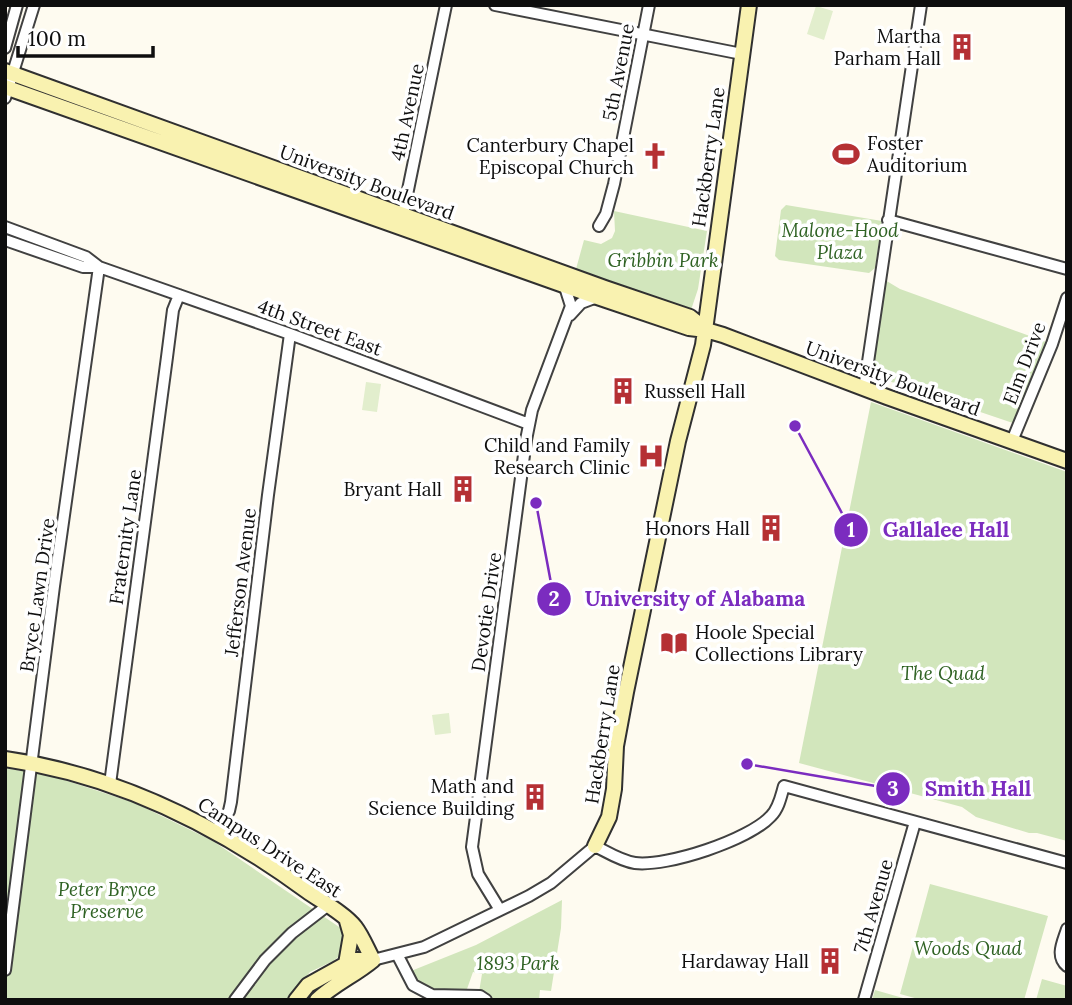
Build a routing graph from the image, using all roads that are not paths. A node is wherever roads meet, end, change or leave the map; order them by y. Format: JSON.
{"nodes":[{"id":1,"x":17,"y":5,"type":"edge"},
{"id":2,"x":34,"y":5,"type":"edge"},
{"id":3,"x":446,"y":5,"type":"edge"},
{"id":4,"x":495,"y":5,"type":"edge"},
{"id":5,"x":649,"y":5,"type":"edge"},
{"id":6,"x":749,"y":5,"type":"edge"},
{"id":7,"x":921,"y":5,"type":"edge"},
{"id":8,"x":644,"y":34,"type":"junction"},
{"id":9,"x":5,"y":48,"type":"edge"},
{"id":10,"x":742,"y":54,"type":"junction"},
{"id":11,"x":7,"y":84,"type":"edge"},
{"id":12,"x":401,"y":220,"type":"junction"},
{"id":13,"x":888,"y":220,"type":"junction"},
{"id":14,"x":599,"y":226,"type":"dead end"},
{"id":15,"x":5,"y":227,"type":"edge"},
{"id":16,"x":5,"y":240,"type":"edge"},
{"id":17,"x":99,"y":267,"type":"junction"},
{"id":18,"x":1067,"y":269,"type":"edge"},
{"id":19,"x":564,"y":284,"type":"junction"},
{"id":20,"x":179,"y":295,"type":"junction"},
{"id":21,"x":597,"y":297,"type":"junction"},
{"id":22,"x":1067,"y":298,"type":"edge"},
{"id":23,"x":568,"y":317,"type":"junction"},
{"id":24,"x":706,"y":330,"type":"junction"},
{"id":25,"x":290,"y":334,"type":"junction"},
{"id":26,"x":864,"y":389,"type":"junction"},
{"id":27,"x":529,"y":424,"type":"junction"},
{"id":28,"x":1013,"y":441,"type":"junction"},
{"id":29,"x":1067,"y":461,"type":"edge"},
{"id":30,"x":5,"y":758,"type":"edge"},
{"id":31,"x":32,"y":763,"type":"junction"},
{"id":32,"x":110,"y":784,"type":"junction"},
{"id":33,"x":915,"y":822,"type":"junction"},
{"id":34,"x":216,"y":831,"type":"junction"},
{"id":35,"x":595,"y":846,"type":"junction"},
{"id":36,"x":1067,"y":863,"type":"edge"},
{"id":37,"x":327,"y":905,"type":"junction"},
{"id":38,"x":500,"y":910,"type":"junction"},
{"id":39,"x":346,"y":920,"type":"junction"},
{"id":40,"x":1067,"y":929,"type":"edge"},
{"id":41,"x":397,"y":954,"type":"junction"},
{"id":42,"x":373,"y":960,"type":"junction"},
{"id":43,"x":346,"y":964,"type":"junction"},
{"id":44,"x":1067,"y":966,"type":"edge"},
{"id":45,"x":5,"y":970,"type":"edge"},
{"id":46,"x":235,"y":1000,"type":"edge"},
{"id":47,"x":296,"y":1000,"type":"edge"},
{"id":48,"x":317,"y":1000,"type":"edge"},
{"id":49,"x":486,"y":1000,"type":"edge"},
{"id":50,"x":863,"y":1000,"type":"edge"}],
"edges":[{"from":1,"to":9,"type":"street"},
{"from":2,"to":11,"type":"street"},
{"from":3,"to":12,"type":"street","name":"4th Avenue"},
{"from":4,"to":8,"type":"street"},
{"from":5,"to":8,"type":"street","name":"5th Avenue"},
{"from":6,"to":10,"type":"main road","name":"Hackberry Lane"},
{"from":7,"to":13,"type":"street"},
{"from":8,"to":10,"type":"street"},
{"from":8,"to":14,"type":"street","name":"5th Avenue"},
{"from":10,"to":24,"type":"main road","name":"Hackberry Lane"},
{"from":11,"to":12,"type":"main road","name":"University Boulevard"},
{"from":12,"to":19,"type":"main road","name":"University Boulevard"},
{"from":12,"to":24,"type":"main road","name":"University Boulevard"},
{"from":13,"to":18,"type":"street"},
{"from":13,"to":26,"type":"street"},
{"from":15,"to":17,"type":"street","name":"4th Street East"},
{"from":16,"to":17,"type":"street","name":"4th Street East"},
{"from":17,"to":20,"type":"street","name":"4th Street East"},
{"from":17,"to":31,"type":"street","name":"Bryce Lawn Drive"},
{"from":19,"to":21,"type":"main road","name":"University Boulevard"},
{"from":19,"to":23,"type":"street","name":"Devotie Drive"},
{"from":20,"to":25,"type":"street","name":"4th Street East"},
{"from":20,"to":32,"type":"street","name":"Fraternity Lane"},
{"from":21,"to":23,"type":"street"},
{"from":21,"to":24,"type":"main road","name":"University Boulevard"},
{"from":22,"to":28,"type":"street","name":"Elm Drive"},
{"from":23,"to":27,"type":"street","name":"Devotie Drive"},
{"from":24,"to":26,"type":"main road","name":"University Boulevard"},
{"from":24,"to":35,"type":"main road","name":"Hackberry Lane"},
{"from":25,"to":27,"type":"street","name":"4th Street East"},
{"from":25,"to":34,"type":"street","name":"Jefferson Avenue"},
{"from":26,"to":28,"type":"main road","name":"University Boulevard"},
{"from":27,"to":38,"type":"street","name":"Devotie Drive"},
{"from":28,"to":29,"type":"main road","name":"University Boulevard"},
{"from":30,"to":31,"type":"main road","name":"Campus Drive East"},
{"from":31,"to":32,"type":"main road","name":"Campus Drive East"},
{"from":31,"to":45,"type":"street","name":"Bryce Lawn Drive"},
{"from":32,"to":34,"type":"main road","name":"Campus Drive East"},
{"from":33,"to":35,"type":"street"},
{"from":33,"to":36,"type":"street"},
{"from":33,"to":50,"type":"street","name":"7th Avenue"},
{"from":34,"to":37,"type":"main road","name":"Campus Drive East"},
{"from":35,"to":38,"type":"street","name":"Hackberry Lane"},
{"from":37,"to":39,"type":"main road","name":"Campus Drive East"},
{"from":37,"to":46,"type":"street"},
{"from":38,"to":41,"type":"street","name":"Hackberry Lane"},
{"from":39,"to":42,"type":"main road","name":"Campus Drive East"},
{"from":39,"to":43,"type":"main road"},
{"from":40,"to":44,"type":"street"},
{"from":41,"to":42,"type":"street","name":"Hackberry Lane"},
{"from":41,"to":49,"type":"street"},
{"from":42,"to":43,"type":"main road","name":"Hackberry Lane"},
{"from":42,"to":48,"type":"main road","name":"Hackberry Lane"},
{"from":43,"to":47,"type":"main road","name":"Hackberry Lane"}]}
